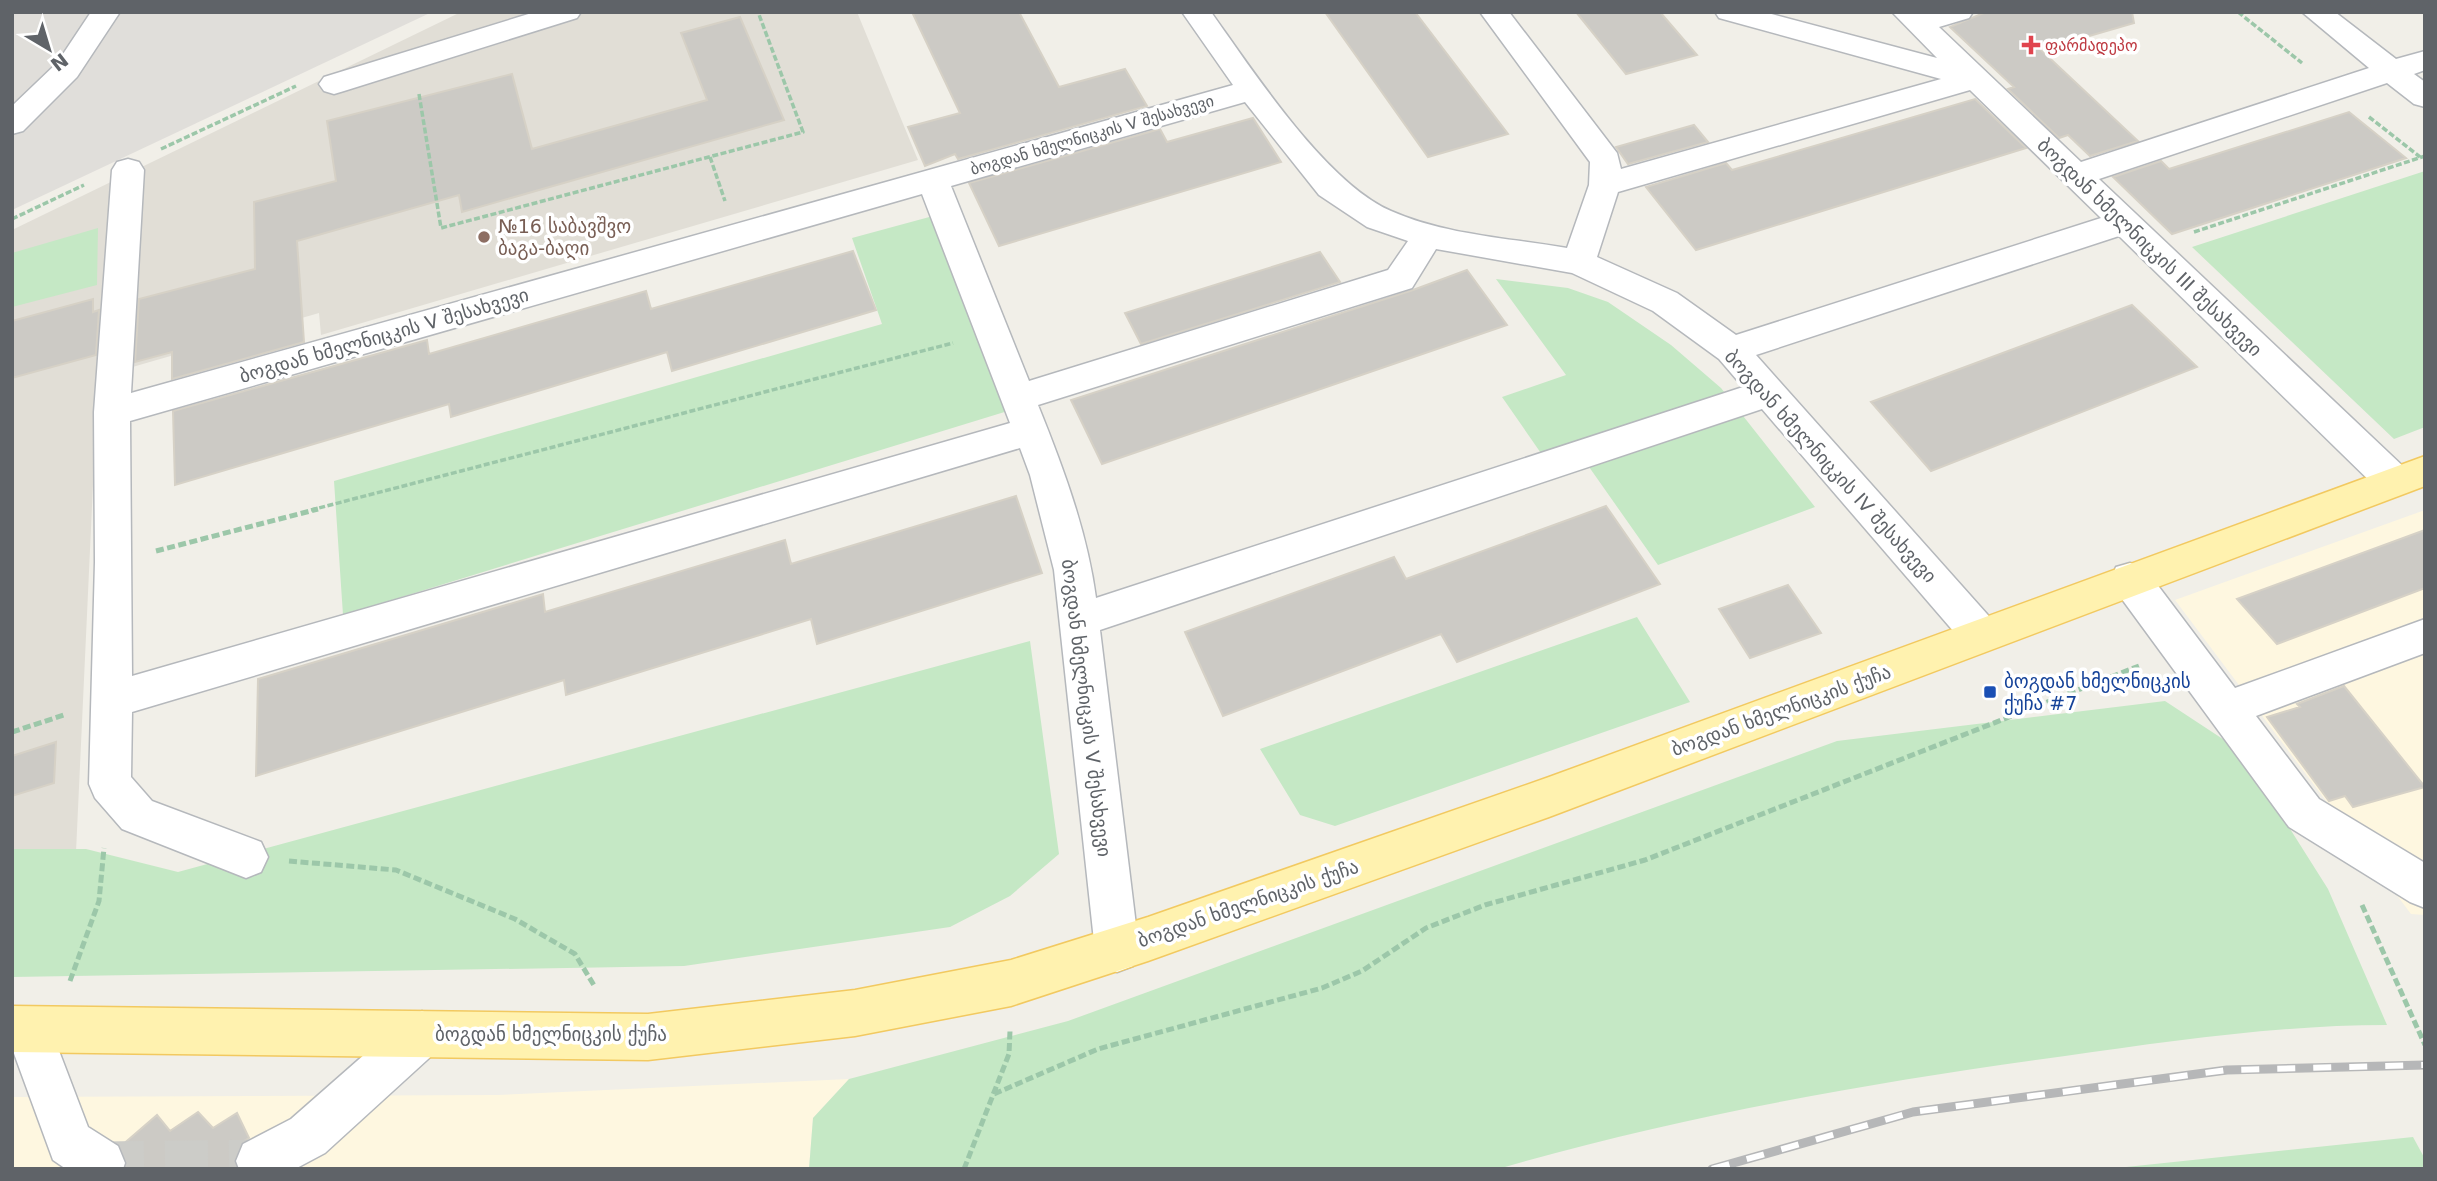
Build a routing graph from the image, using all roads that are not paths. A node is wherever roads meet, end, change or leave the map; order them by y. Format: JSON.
{"nodes":[{"id":1,"x":106,"y":12,"type":"edge"},
{"id":2,"x":567,"y":12,"type":"edge"},
{"id":3,"x":1196,"y":12,"type":"edge"},
{"id":4,"x":1493,"y":12,"type":"edge"},
{"id":5,"x":1729,"y":12,"type":"edge"},
{"id":6,"x":1959,"y":12,"type":"edge"},
{"id":7,"x":2316,"y":12,"type":"edge"},
{"id":8,"x":1912,"y":18,"type":"edge"},
{"id":9,"x":2425,"y":60,"type":"edge"},
{"id":10,"x":2390,"y":70,"type":"junction"},
{"id":11,"x":1975,"y":79,"type":"junction"},
{"id":12,"x":334,"y":84,"type":"dead end"},
{"id":13,"x":1252,"y":90,"type":"junction"},
{"id":14,"x":2425,"y":97,"type":"edge"},
{"id":15,"x":12,"y":124,"type":"edge"},
{"id":16,"x":139,"y":162,"type":"road end"},
{"id":17,"x":2076,"y":175,"type":"junction"},
{"id":18,"x":933,"y":181,"type":"junction"},
{"id":19,"x":1605,"y":185,"type":"junction"},
{"id":20,"x":2124,"y":222,"type":"junction"},
{"id":21,"x":1428,"y":236,"type":"junction"},
{"id":22,"x":1579,"y":262,"type":"junction"},
{"id":23,"x":1731,"y":350,"type":"junction"},
{"id":24,"x":1768,"y":393,"type":"junction"},
{"id":25,"x":112,"y":412,"type":"junction"},
{"id":26,"x":1024,"y":414,"type":"junction"},
{"id":27,"x":2409,"y":476,"type":"edge"},
{"id":28,"x":2130,"y":579,"type":"junction"},
{"id":29,"x":1079,"y":620,"type":"junction"},
{"id":30,"x":1981,"y":635,"type":"junction"},
{"id":31,"x":2425,"y":636,"type":"edge"},
{"id":32,"x":111,"y":700,"type":"junction"},
{"id":33,"x":2227,"y":709,"type":"junction"},
{"id":34,"x":246,"y":857,"type":"road end"},
{"id":35,"x":2425,"y":887,"type":"edge"},
{"id":36,"x":1116,"y":950,"type":"junction"},
{"id":37,"x":31,"y":1030,"type":"edge"},
{"id":38,"x":422,"y":1034,"type":"junction"},
{"id":39,"x":260,"y":1161,"type":"tunnel mouth"},
{"id":40,"x":100,"y":1163,"type":"dead end"}],
"edges":[{"from":1,"to":15,"type":"street"},
{"from":2,"to":12,"type":"street"},
{"from":3,"to":13,"type":"street","name":"ბოგდან ხმელნიცკის IV შესახვევი"},
{"from":4,"to":19,"type":"street"},
{"from":5,"to":11,"type":"street"},
{"from":6,"to":8,"type":"street"},
{"from":7,"to":10,"type":"street"},
{"from":8,"to":11,"type":"street","name":"ბოგდან ხმელნიცკის III შესახვევი"},
{"from":9,"to":10,"type":"street"},
{"from":10,"to":14,"type":"street"},
{"from":10,"to":17,"type":"street"},
{"from":11,"to":17,"type":"street","name":"ბოგდან ხმელნიცკის III შესახვევი"},
{"from":11,"to":19,"type":"street"},
{"from":13,"to":18,"type":"street","name":"ბოგდან ხმელნიცკის V შესახვევი"},
{"from":13,"to":21,"type":"street","name":"ბოგდან ხმელნიცკის IV შესახვევი"},
{"from":16,"to":25,"type":"street"},
{"from":17,"to":20,"type":"street","name":"ბოგდან ხმელნიცკის III შესახვევი"},
{"from":18,"to":25,"type":"street","name":"ბოგდან ხმელნიცკის V შესახვევი"},
{"from":18,"to":26,"type":"street","name":"ბოგდან ხმელნიცკის V შესახვევი"},
{"from":19,"to":22,"type":"street"},
{"from":20,"to":23,"type":"street"},
{"from":20,"to":27,"type":"street","name":"ბოგდან ხმელნიცკის III შესახვევი"},
{"from":21,"to":22,"type":"street","name":"ბოგდან ხმელნიცკის IV შესახვევი"},
{"from":21,"to":26,"type":"street"},
{"from":22,"to":23,"type":"street","name":"ბოგდან ხმელნიცკის IV შესახვევი"},
{"from":23,"to":24,"type":"street","name":"ბოგდან ხმელნიცკის IV შესახვევი"},
{"from":24,"to":29,"type":"street"},
{"from":24,"to":30,"type":"street","name":"ბოგდან ხმელნიცკის IV შესახვევი"},
{"from":25,"to":32,"type":"street"},
{"from":26,"to":29,"type":"street","name":"ბოგდან ხმელნიცკის V შესახვევი"},
{"from":26,"to":32,"type":"street"},
{"from":27,"to":28,"type":"main road","name":"ბოგდან ხმელნიცკის ქუჩა"},
{"from":28,"to":30,"type":"main road","name":"ბოგდან ხმელნიცკის ქუჩა"},
{"from":28,"to":33,"type":"street"},
{"from":29,"to":36,"type":"street","name":"ბოგდან ხმელნიცკის V შესახვევი"},
{"from":30,"to":36,"type":"main road","name":"ბოგდან ხმელნიცკის ქუჩა"},
{"from":31,"to":33,"type":"street"},
{"from":32,"to":34,"type":"street"},
{"from":33,"to":35,"type":"street"},
{"from":36,"to":38,"type":"main road","name":"ბოგდან ხმელნიცკის ქუჩა"},
{"from":37,"to":38,"type":"main road","name":"ბოგდან ხმელნიცკის ქუჩა"},
{"from":37,"to":40,"type":"street"},
{"from":38,"to":39,"type":"street"}]}
